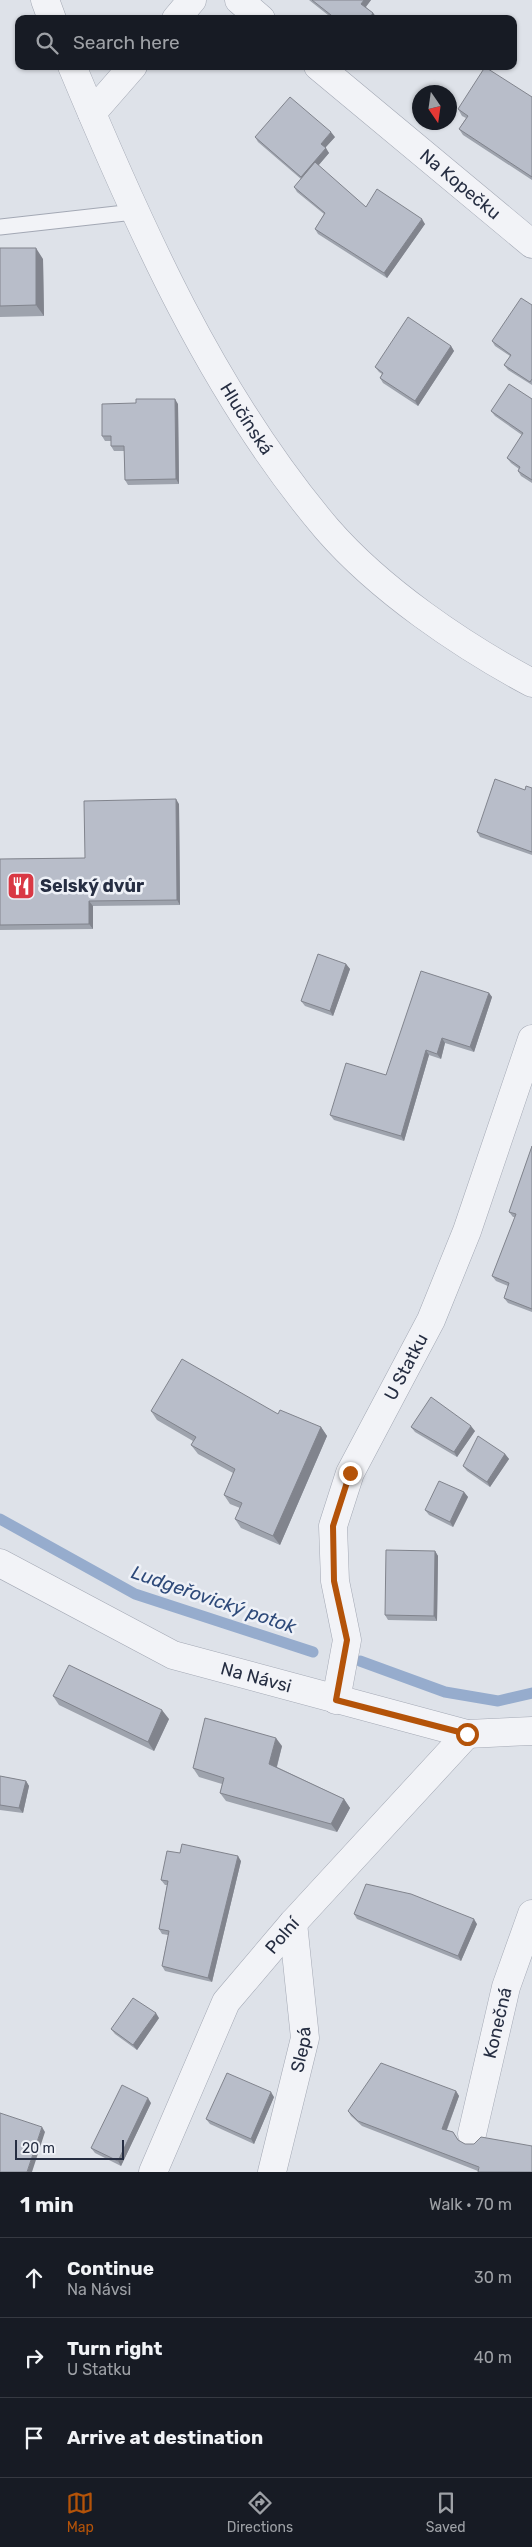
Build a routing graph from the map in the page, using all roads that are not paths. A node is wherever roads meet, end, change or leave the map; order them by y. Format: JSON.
{"nodes":[{"id":1,"x":45,"y":0,"type":"edge"},
{"id":2,"x":192,"y":0,"type":"edge"},
{"id":3,"x":239,"y":0,"type":"edge"},
{"id":4,"x":51,"y":15,"type":"edge"},
{"id":5,"x":179,"y":15,"type":"edge"},
{"id":6,"x":256,"y":15,"type":"edge"},
{"id":7,"x":74,"y":70,"type":"edge"},
{"id":8,"x":130,"y":70,"type":"edge"},
{"id":9,"x":323,"y":70,"type":"edge"},
{"id":10,"x":92,"y":114,"type":"junction"},
{"id":11,"x":134,"y":212,"type":"junction"},
{"id":12,"x":0,"y":227,"type":"edge"},
{"id":13,"x":532,"y":244,"type":"edge"},
{"id":14,"x":532,"y":682,"type":"edge"},
{"id":15,"x":532,"y":1039,"type":"edge"},
{"id":16,"x":0,"y":1563,"type":"edge"},
{"id":17,"x":336,"y":1700,"type":"junction"},
{"id":18,"x":532,"y":1732,"type":"edge"},
{"id":19,"x":467,"y":1734,"type":"junction"},
{"id":20,"x":532,"y":1914,"type":"edge"},
{"id":21,"x":294,"y":1923,"type":"junction"},
{"id":22,"x":472,"y":2134,"type":"dead end"},
{"id":23,"x":153,"y":2172,"type":"edge"},
{"id":24,"x":272,"y":2172,"type":"edge"}],
"edges":[{"from":1,"to":4,"type":"street"},
{"from":2,"to":5,"type":"street"},
{"from":3,"to":6,"type":"street"},
{"from":7,"to":10,"type":"street","name":"Hlučínská"},
{"from":8,"to":10,"type":"street"},
{"from":9,"to":13,"type":"street","name":"Na Kopečku"},
{"from":10,"to":11,"type":"street","name":"Hlučínská"},
{"from":11,"to":12,"type":"lane"},
{"from":11,"to":14,"type":"street","name":"Hlučínská"},
{"from":15,"to":17,"type":"street","name":"U Statku"},
{"from":16,"to":17,"type":"street","name":"Na Návsi"},
{"from":17,"to":19,"type":"street","name":"Na Návsi"},
{"from":18,"to":19,"type":"street","name":"Na Návsi"},
{"from":19,"to":21,"type":"street","name":"Polní"},
{"from":20,"to":22,"type":"street","name":"Konečná"},
{"from":21,"to":23,"type":"street","name":"Polní"},
{"from":21,"to":24,"type":"street","name":"Slepá"}]}
